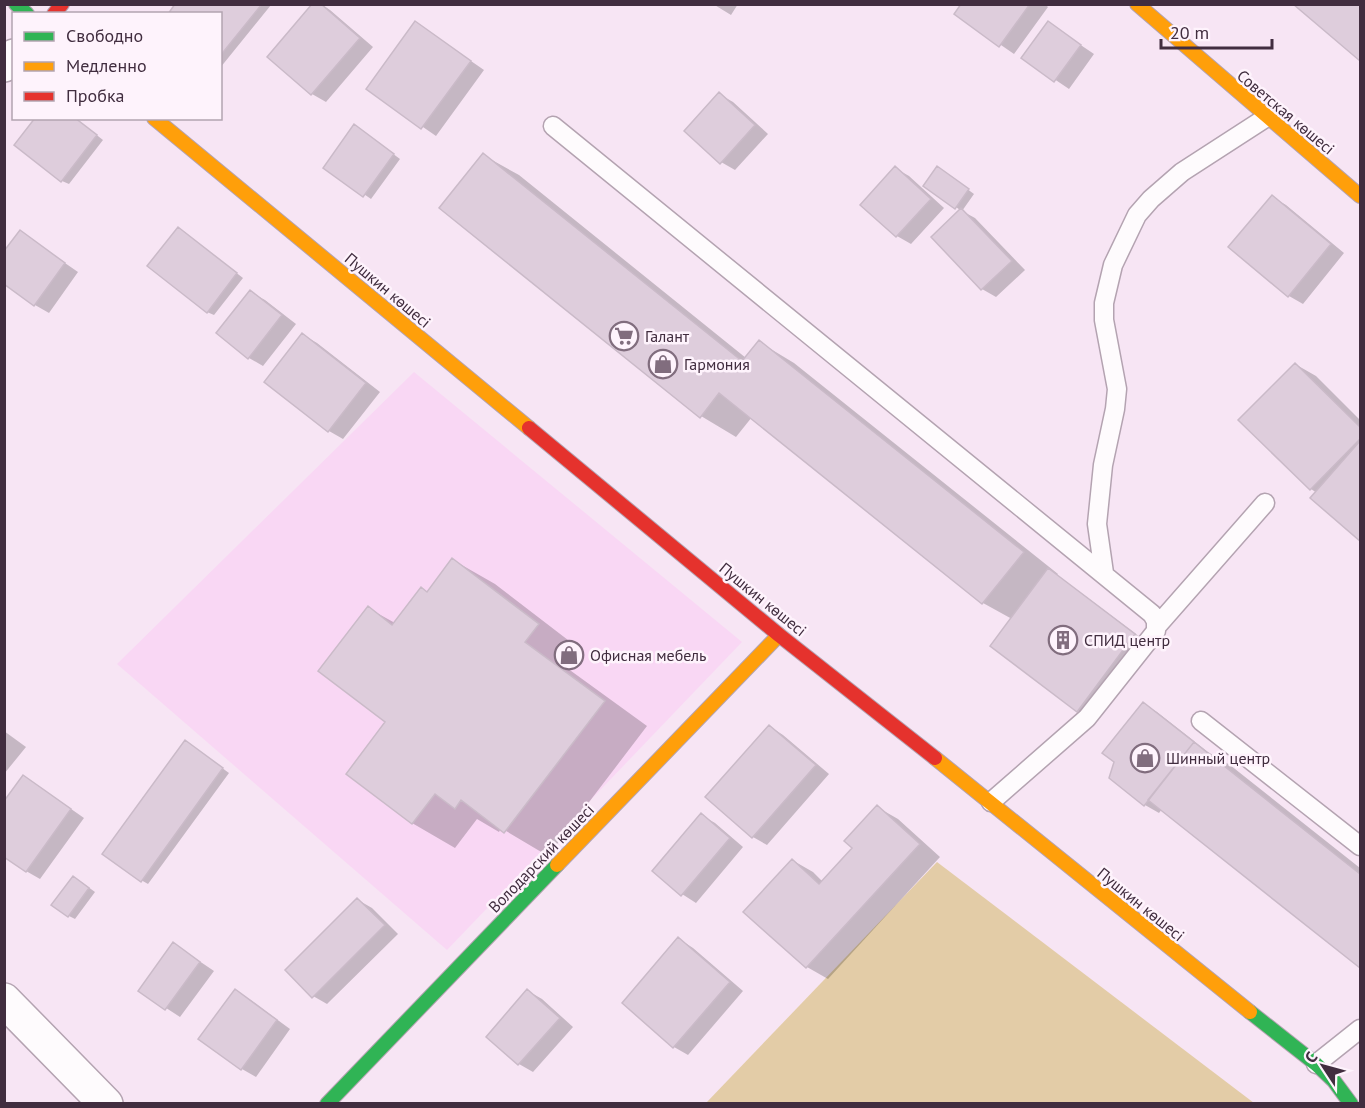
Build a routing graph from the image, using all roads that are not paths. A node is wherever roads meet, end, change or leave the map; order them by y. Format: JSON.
{"nodes":[{"id":1,"x":1137,"y":4,"type":"edge"},
{"id":2,"x":1267,"y":117,"type":"junction"},
{"id":3,"x":156,"y":120,"type":"edge"},
{"id":4,"x":553,"y":126,"type":"dead end"},
{"id":5,"x":1360,"y":196,"type":"edge"},
{"id":6,"x":1265,"y":503,"type":"dead end"},
{"id":7,"x":1104,"y":573,"type":"junction"},
{"id":8,"x":1157,"y":626,"type":"junction"},
{"id":9,"x":779,"y":635,"type":"junction"},
{"id":10,"x":1201,"y":721,"type":"dead end"},
{"id":11,"x":991,"y":802,"type":"junction"},
{"id":12,"x":1360,"y":846,"type":"edge"},
{"id":13,"x":4,"y":1000,"type":"edge"},
{"id":14,"x":1360,"y":1029,"type":"edge"},
{"id":15,"x":1316,"y":1064,"type":"junction"},
{"id":16,"x":106,"y":1104,"type":"edge"},
{"id":17,"x":327,"y":1104,"type":"edge"},
{"id":18,"x":1351,"y":1104,"type":"edge"}],
"edges":[{"from":1,"to":2,"type":"street","name":"Советская көшесі"},
{"from":2,"to":5,"type":"street","name":"Советская көшесі"},
{"from":2,"to":7,"type":"lane"},
{"from":3,"to":9,"type":"street","name":"Пушкин көшесі"},
{"from":4,"to":7,"type":"lane"},
{"from":6,"to":8,"type":"lane"},
{"from":7,"to":8,"type":"lane"},
{"from":8,"to":11,"type":"lane"},
{"from":9,"to":11,"type":"street","name":"Пушкин көшесі"},
{"from":9,"to":17,"type":"street","name":"Володарский көшесі"},
{"from":10,"to":12,"type":"lane"},
{"from":11,"to":15,"type":"street","name":"Пушкин көшесі"},
{"from":13,"to":16,"type":"street"},
{"from":14,"to":15,"type":"lane"},
{"from":15,"to":18,"type":"street","name":"Пушкин көшесі"}]}
